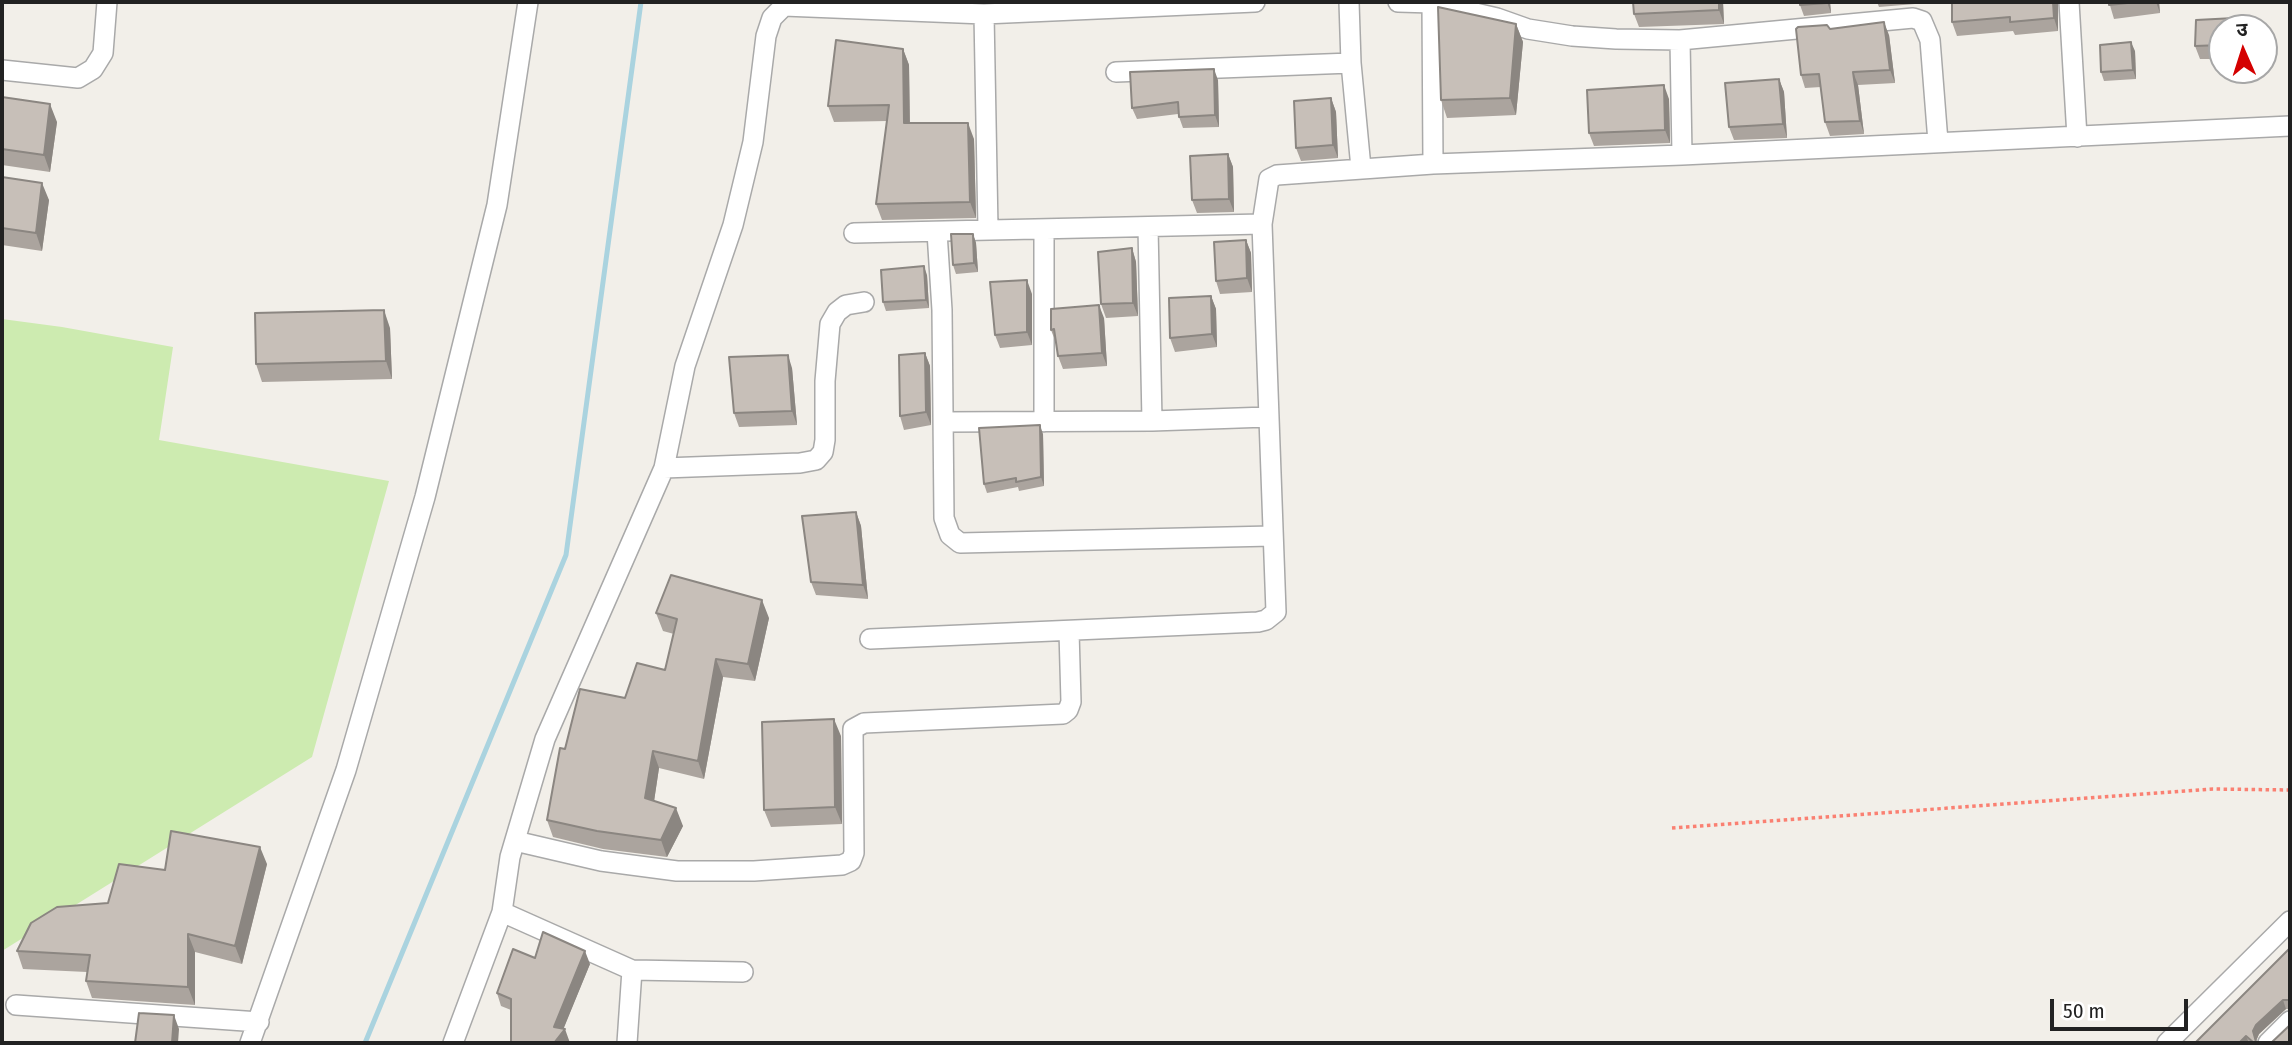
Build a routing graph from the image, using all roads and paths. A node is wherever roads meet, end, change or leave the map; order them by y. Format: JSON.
{"nodes":[{"id":1,"x":107,"y":2,"type":"edge"},
{"id":2,"x":528,"y":2,"type":"edge"},
{"id":3,"x":1196,"y":2,"type":"edge"},
{"id":4,"x":1255,"y":2,"type":"edge"},
{"id":5,"x":1349,"y":2,"type":"edge"},
{"id":6,"x":1398,"y":2,"type":"edge"},
{"id":7,"x":2070,"y":2,"type":"edge"},
{"id":8,"x":1432,"y":3,"type":"edge"},
{"id":9,"x":1046,"y":7,"type":"edge"},
{"id":10,"x":984,"y":14,"type":"junction"},
{"id":11,"x":1680,"y":40,"type":"junction"},
{"id":12,"x":1351,"y":63,"type":"junction"},
{"id":13,"x":2,"y":70,"type":"edge"},
{"id":14,"x":1116,"y":72,"type":"dead end"},
{"id":15,"x":2290,"y":127,"type":"edge"},
{"id":16,"x":2077,"y":136,"type":"junction"},
{"id":17,"x":1938,"y":142,"type":"junction"},
{"id":18,"x":1682,"y":155,"type":"junction"},
{"id":19,"x":1433,"y":164,"type":"junction"},
{"id":20,"x":1361,"y":168,"type":"junction"},
{"id":21,"x":1262,"y":224,"type":"junction"},
{"id":22,"x":1148,"y":227,"type":"junction"},
{"id":23,"x":988,"y":229,"type":"junction"},
{"id":24,"x":1044,"y":229,"type":"junction"},
{"id":25,"x":937,"y":232,"type":"junction"},
{"id":26,"x":854,"y":233,"type":"dead end"},
{"id":27,"x":864,"y":302,"type":"dead end"},
{"id":28,"x":1267,"y":417,"type":"junction"},
{"id":29,"x":1152,"y":421,"type":"junction"},
{"id":30,"x":944,"y":422,"type":"junction"},
{"id":31,"x":1044,"y":422,"type":"junction"},
{"id":32,"x":664,"y":468,"type":"junction"},
{"id":33,"x":1272,"y":536,"type":"junction"},
{"id":34,"x":1069,"y":631,"type":"junction"},
{"id":35,"x":870,"y":639,"type":"dead end"},
{"id":36,"x":2290,"y":790,"type":"edge"},
{"id":37,"x":1672,"y":828,"type":"dead end"},
{"id":38,"x":515,"y":841,"type":"junction"},
{"id":39,"x":502,"y":912,"type":"junction"},
{"id":40,"x":2290,"y":921,"type":"edge"},
{"id":41,"x":632,"y":970,"type":"junction"},
{"id":42,"x":743,"y":972,"type":"dead end"},
{"id":43,"x":16,"y":1005,"type":"dead end"},
{"id":44,"x":2290,"y":1021,"type":"edge"},
{"id":45,"x":259,"y":1022,"type":"junction"},
{"id":46,"x":250,"y":1043,"type":"edge"},
{"id":47,"x":453,"y":1043,"type":"edge"},
{"id":48,"x":627,"y":1043,"type":"edge"},
{"id":49,"x":2167,"y":1043,"type":"edge"},
{"id":50,"x":2268,"y":1043,"type":"edge"}],
"edges":[{"from":1,"to":13,"type":"street"},
{"from":2,"to":45,"type":"street"},
{"from":3,"to":4,"type":"street"},
{"from":3,"to":9,"type":"street"},
{"from":5,"to":12,"type":"street"},
{"from":6,"to":8,"type":"street"},
{"from":7,"to":16,"type":"street"},
{"from":8,"to":11,"type":"street"},
{"from":8,"to":19,"type":"street"},
{"from":9,"to":10,"type":"street"},
{"from":10,"to":23,"type":"street"},
{"from":10,"to":32,"type":"street"},
{"from":11,"to":17,"type":"street"},
{"from":11,"to":18,"type":"street"},
{"from":12,"to":14,"type":"street"},
{"from":12,"to":20,"type":"street"},
{"from":15,"to":16,"type":"street"},
{"from":16,"to":17,"type":"street"},
{"from":17,"to":18,"type":"street"},
{"from":18,"to":19,"type":"street"},
{"from":19,"to":20,"type":"street"},
{"from":20,"to":21,"type":"street"},
{"from":21,"to":22,"type":"street"},
{"from":21,"to":28,"type":"street"},
{"from":22,"to":24,"type":"street"},
{"from":22,"to":29,"type":"street"},
{"from":23,"to":24,"type":"street"},
{"from":23,"to":25,"type":"street"},
{"from":24,"to":31,"type":"street"},
{"from":25,"to":26,"type":"street"},
{"from":25,"to":30,"type":"street"},
{"from":27,"to":32,"type":"street"},
{"from":28,"to":29,"type":"street"},
{"from":28,"to":33,"type":"street"},
{"from":29,"to":31,"type":"street"},
{"from":30,"to":31,"type":"street"},
{"from":30,"to":33,"type":"street"},
{"from":32,"to":38,"type":"street"},
{"from":33,"to":34,"type":"street"},
{"from":34,"to":35,"type":"street"},
{"from":34,"to":38,"type":"street"},
{"from":36,"to":37,"type":"path"},
{"from":38,"to":39,"type":"street"},
{"from":39,"to":41,"type":"street"},
{"from":39,"to":47,"type":"street"},
{"from":40,"to":49,"type":"street"},
{"from":41,"to":42,"type":"street"},
{"from":41,"to":48,"type":"street"},
{"from":43,"to":45,"type":"street"},
{"from":44,"to":50,"type":"street"},
{"from":45,"to":46,"type":"street"}]}
